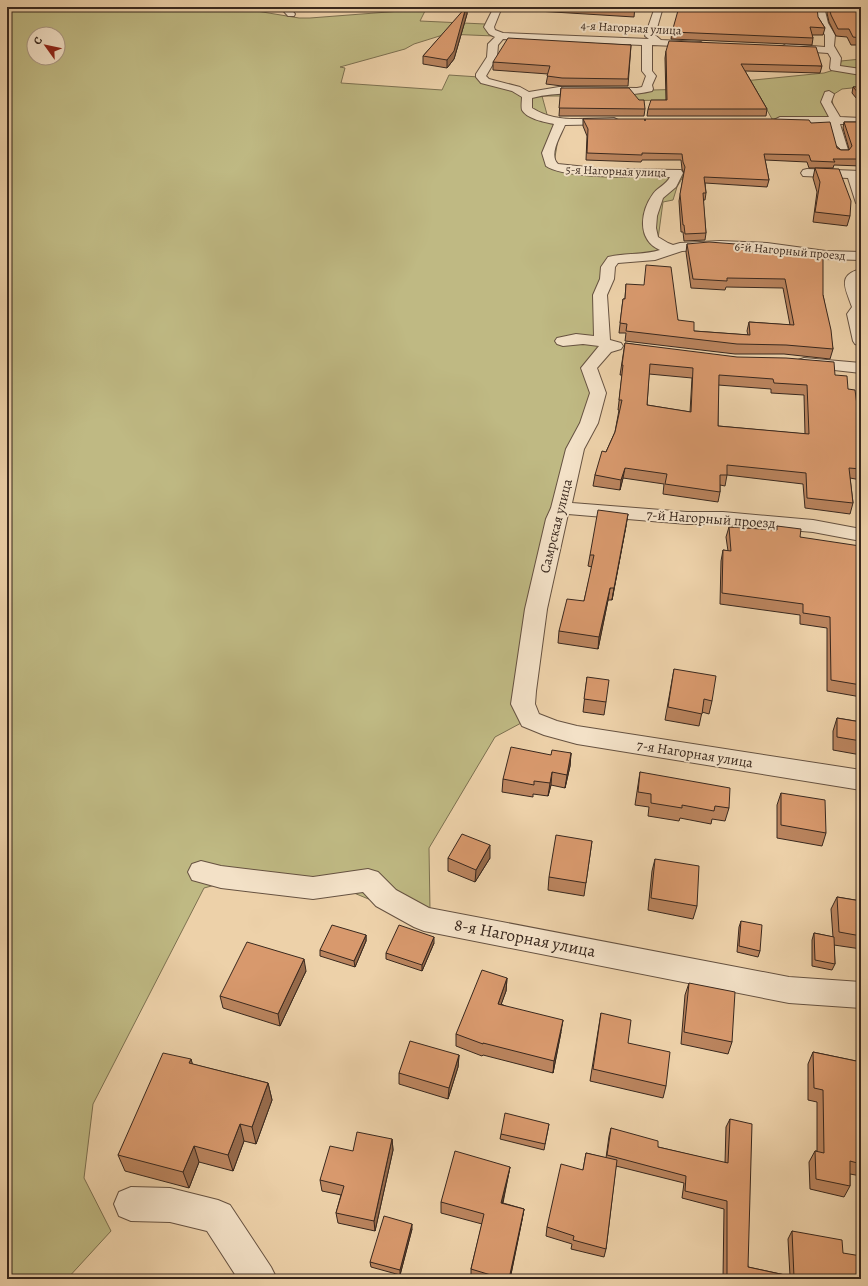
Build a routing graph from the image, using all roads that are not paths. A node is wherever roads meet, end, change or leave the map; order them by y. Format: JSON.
{"nodes":[{"id":1,"x":284,"y":7,"type":"edge"},
{"id":2,"x":498,"y":7,"type":"edge"},
{"id":3,"x":659,"y":7,"type":"edge"},
{"id":4,"x":808,"y":7,"type":"edge"},
{"id":5,"x":823,"y":8,"type":"edge"},
{"id":6,"x":291,"y":14,"type":"dead end"},
{"id":7,"x":501,"y":36,"type":"junction"},
{"id":8,"x":652,"y":42,"type":"junction"},
{"id":9,"x":710,"y":44,"type":"edge"},
{"id":10,"x":779,"y":47,"type":"edge"},
{"id":11,"x":848,"y":58,"type":"dead end"},
{"id":12,"x":834,"y":59,"type":"junction"},
{"id":13,"x":861,"y":72,"type":"edge"},
{"id":14,"x":829,"y":94,"type":"dead end"},
{"id":15,"x":528,"y":96,"type":"junction"},
{"id":16,"x":771,"y":120,"type":"edge"},
{"id":17,"x":561,"y":121,"type":"junction"},
{"id":18,"x":626,"y":121,"type":"edge"},
{"id":19,"x":836,"y":121,"type":"junction"},
{"id":20,"x":861,"y":121,"type":"edge"},
{"id":21,"x":843,"y":153,"type":"edge"},
{"id":22,"x":807,"y":173,"type":"dead end"},
{"id":23,"x":858,"y":175,"type":"edge"},
{"id":24,"x":861,"y":200,"type":"edge"},
{"id":25,"x":670,"y":249,"type":"junction"},
{"id":26,"x":861,"y":256,"type":"edge"},
{"id":27,"x":861,"y":273,"type":"edge"},
{"id":28,"x":563,"y":341,"type":"dead end"},
{"id":29,"x":861,"y":342,"type":"edge"},
{"id":30,"x":607,"y":343,"type":"junction"},
{"id":31,"x":632,"y":348,"type":"edge"},
{"id":32,"x":792,"y":362,"type":"edge"},
{"id":33,"x":861,"y":368,"type":"edge"},
{"id":34,"x":561,"y":508,"type":"junction"},
{"id":35,"x":861,"y":535,"type":"edge"},
{"id":36,"x":530,"y":720,"type":"joint"},
{"id":37,"x":861,"y":780,"type":"edge"},
{"id":38,"x":201,"y":872,"type":"dead end"},
{"id":39,"x":861,"y":995,"type":"edge"},
{"id":40,"x":131,"y":1204,"type":"dead end"},
{"id":41,"x":259,"y":1279,"type":"edge"}],
"edges":[{"from":1,"to":6,"type":"street"},
{"from":2,"to":7,"type":"street"},
{"from":3,"to":8,"type":"street"},
{"from":4,"to":5,"type":"street"},
{"from":5,"to":12,"type":"street"},
{"from":7,"to":8,"type":"street","name":"4-я Нагорная улица"},
{"from":7,"to":15,"type":"street"},
{"from":8,"to":9,"type":"street","name":"4-я Нагорная улица"},
{"from":8,"to":15,"type":"street"},
{"from":10,"to":12,"type":"street"},
{"from":11,"to":12,"type":"street"},
{"from":12,"to":13,"type":"street"},
{"from":14,"to":19,"type":"street"},
{"from":15,"to":17,"type":"street"},
{"from":16,"to":19,"type":"street"},
{"from":17,"to":18,"type":"street"},
{"from":17,"to":25,"type":"street","name":"5-я Нагорная улица"},
{"from":19,"to":20,"type":"street"},
{"from":19,"to":21,"type":"street"},
{"from":22,"to":23,"type":"street"},
{"from":23,"to":24,"type":"street"},
{"from":25,"to":26,"type":"street","name":"6-й Нагорный проезд"},
{"from":25,"to":30,"type":"street"},
{"from":27,"to":29,"type":"street"},
{"from":28,"to":30,"type":"street"},
{"from":30,"to":31,"type":"street"},
{"from":30,"to":34,"type":"street","name":"Самрская улица"},
{"from":32,"to":33,"type":"street"},
{"from":34,"to":35,"type":"street","name":"7-й Нагорный проезд"},
{"from":34,"to":36,"type":"street","name":"Самрская улица"},
{"from":36,"to":37,"type":"street","name":"7-я Нагорная улица"},
{"from":38,"to":39,"type":"street","name":"8-я Нагорная улица"},
{"from":40,"to":41,"type":"street"}]}
